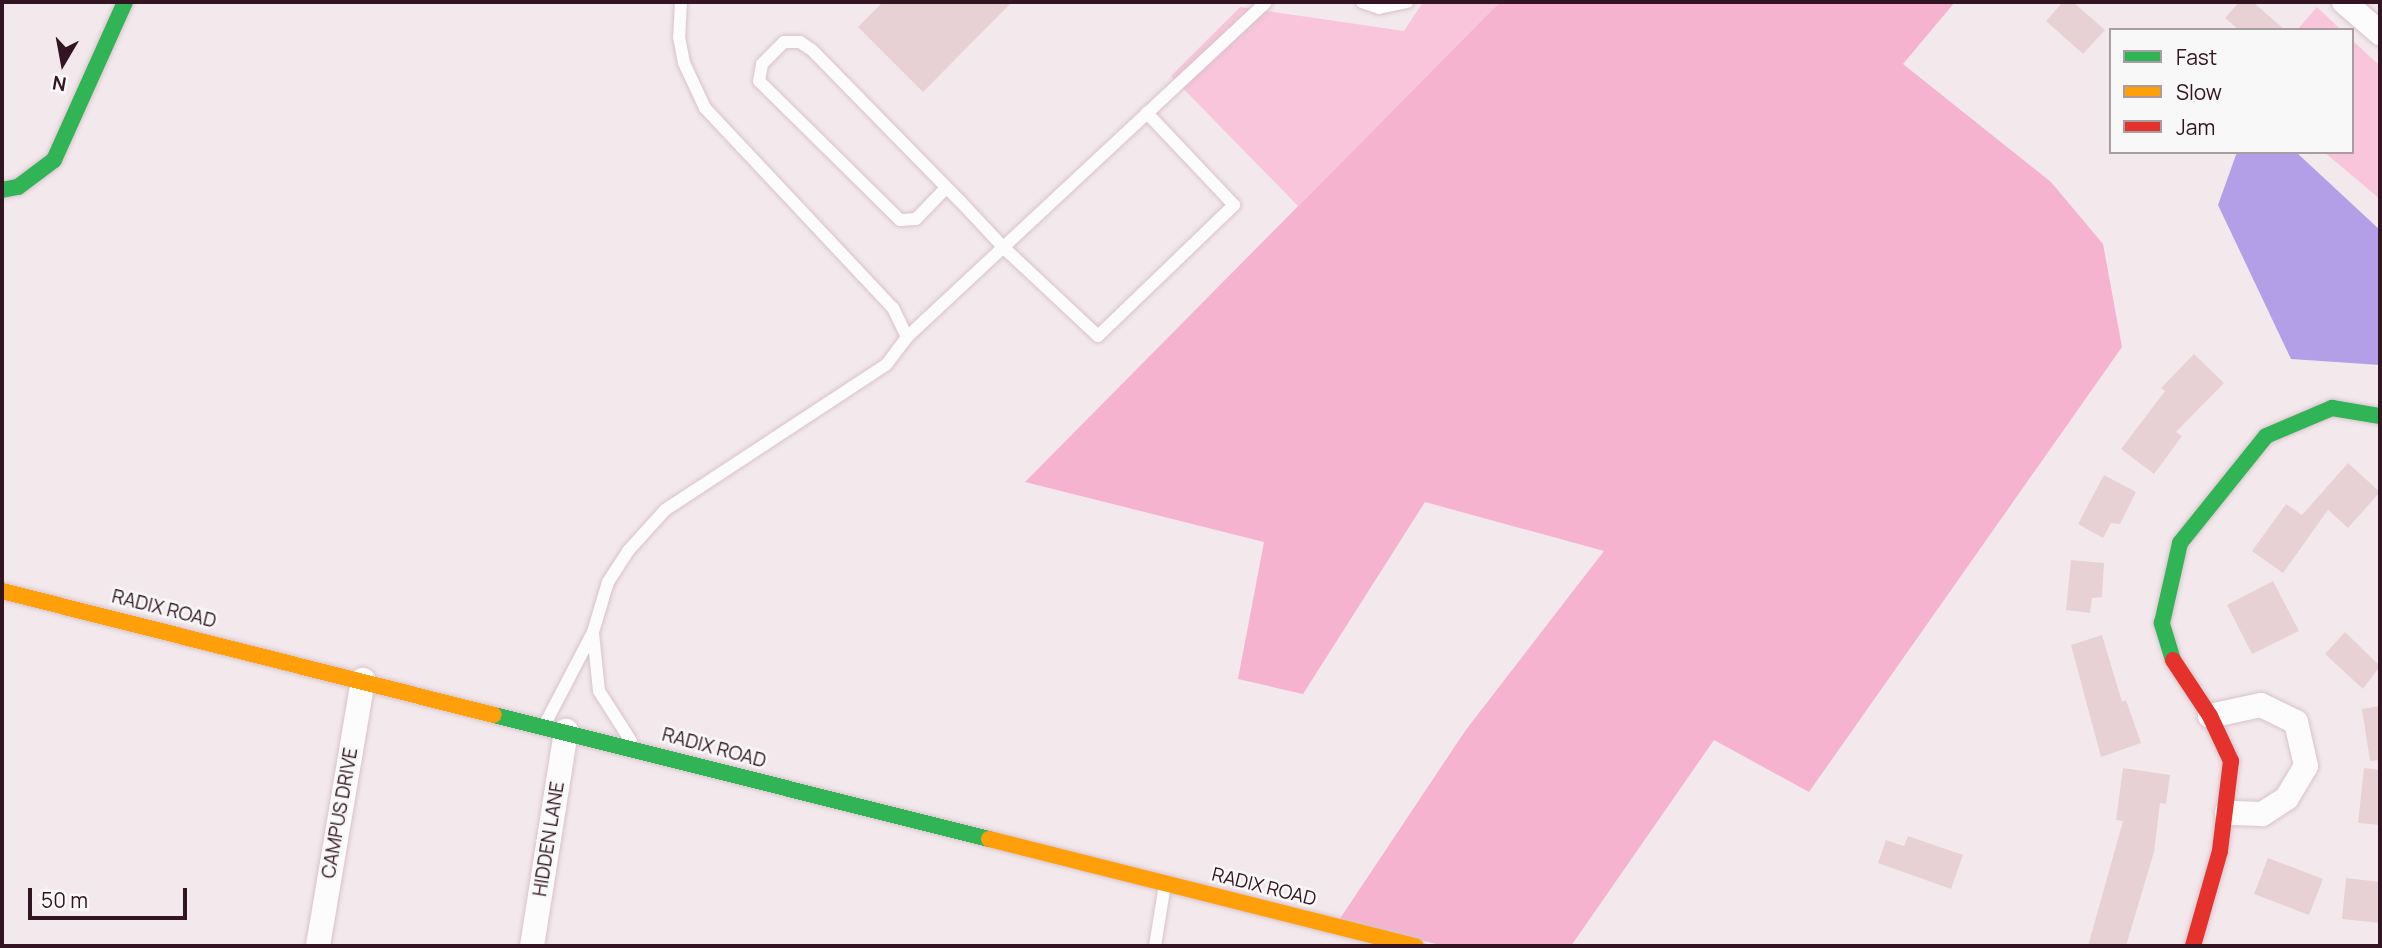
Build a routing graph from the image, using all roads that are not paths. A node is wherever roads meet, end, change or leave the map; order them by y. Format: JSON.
{"nodes":[{"id":1,"x":125,"y":2,"type":"edge"},
{"id":2,"x":681,"y":2,"type":"edge"},
{"id":3,"x":1266,"y":2,"type":"edge"},
{"id":4,"x":1362,"y":2,"type":"edge"},
{"id":5,"x":1406,"y":2,"type":"edge"},
{"id":6,"x":2344,"y":2,"type":"edge"},
{"id":7,"x":2380,"y":33,"type":"edge"},
{"id":8,"x":1147,"y":113,"type":"junction"},
{"id":9,"x":946,"y":188,"type":"junction"},
{"id":10,"x":2,"y":190,"type":"edge"},
{"id":11,"x":1003,"y":247,"type":"junction"},
{"id":12,"x":907,"y":337,"type":"junction"},
{"id":13,"x":2380,"y":415,"type":"edge"},
{"id":14,"x":2,"y":591,"type":"edge"},
{"id":15,"x":593,"y":632,"type":"junction"},
{"id":16,"x":363,"y":680,"type":"junction"},
{"id":17,"x":2210,"y":716,"type":"junction"},
{"id":18,"x":556,"y":728,"type":"junction"},
{"id":19,"x":638,"y":750,"type":"junction"},
{"id":20,"x":2227,"y":813,"type":"junction"},
{"id":21,"x":1165,"y":884,"type":"junction"},
{"id":22,"x":318,"y":946,"type":"edge"},
{"id":23,"x":532,"y":946,"type":"edge"},
{"id":24,"x":1155,"y":946,"type":"edge"},
{"id":25,"x":1416,"y":946,"type":"edge"},
{"id":26,"x":2193,"y":946,"type":"edge"}],
"edges":[{"from":1,"to":10,"type":"street"},
{"from":2,"to":12,"type":"lane"},
{"from":3,"to":8,"type":"lane"},
{"from":4,"to":5,"type":"lane"},
{"from":6,"to":7,"type":"street"},
{"from":8,"to":11,"type":"lane"},
{"from":8,"to":11,"type":"lane"},
{"from":9,"to":9,"type":"lane"},
{"from":9,"to":11,"type":"lane"},
{"from":11,"to":12,"type":"lane"},
{"from":12,"to":15,"type":"lane"},
{"from":13,"to":17,"type":"street"},
{"from":14,"to":16,"type":"street","name":"RADIX ROAD"},
{"from":15,"to":18,"type":"lane"},
{"from":15,"to":19,"type":"lane"},
{"from":16,"to":18,"type":"street","name":"RADIX ROAD"},
{"from":16,"to":22,"type":"street","name":"CAMPUS DRIVE"},
{"from":17,"to":20,"type":"street"},
{"from":17,"to":20,"type":"street"},
{"from":18,"to":19,"type":"street","name":"RADIX ROAD"},
{"from":18,"to":23,"type":"street","name":"HIDDEN LANE"},
{"from":19,"to":21,"type":"street","name":"RADIX ROAD"},
{"from":20,"to":26,"type":"street"},
{"from":21,"to":24,"type":"lane"},
{"from":21,"to":25,"type":"street","name":"RADIX ROAD"}]}
